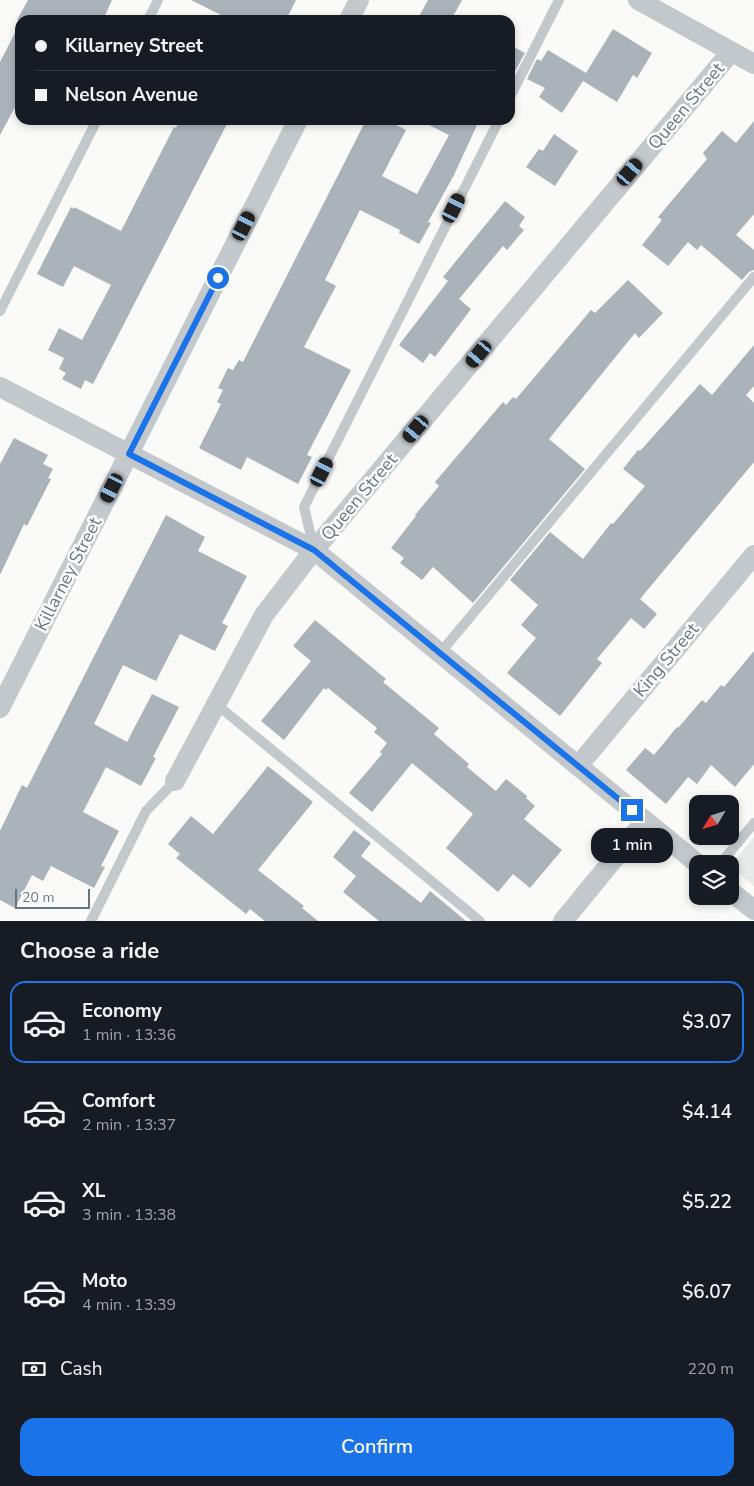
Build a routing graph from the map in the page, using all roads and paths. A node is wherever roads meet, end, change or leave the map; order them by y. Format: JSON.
{"nodes":[{"id":1,"x":158,"y":0,"type":"edge"},
{"id":2,"x":359,"y":0,"type":"edge"},
{"id":3,"x":559,"y":0,"type":"edge"},
{"id":4,"x":638,"y":0,"type":"edge"},
{"id":5,"x":150,"y":15,"type":"edge"},
{"id":6,"x":352,"y":15,"type":"edge"},
{"id":7,"x":732,"y":52,"type":"junction"},
{"id":8,"x":754,"y":64,"type":"edge"},
{"id":9,"x":515,"y":88,"type":"edge"},
{"id":10,"x":94,"y":125,"type":"edge"},
{"id":11,"x":295,"y":125,"type":"edge"},
{"id":12,"x":496,"y":125,"type":"edge"},
{"id":13,"x":754,"y":277,"type":"edge"},
{"id":14,"x":0,"y":311,"type":"edge"},
{"id":15,"x":0,"y":387,"type":"edge"},
{"id":16,"x":129,"y":454,"type":"junction"},
{"id":17,"x":314,"y":550,"type":"junction"},
{"id":18,"x":754,"y":555,"type":"edge"},
{"id":19,"x":440,"y":653,"type":"junction"},
{"id":20,"x":216,"y":704,"type":"junction"},
{"id":21,"x":0,"y":708,"type":"edge"},
{"id":22,"x":578,"y":766,"type":"junction"},
{"id":23,"x":175,"y":781,"type":"joint"},
{"id":24,"x":645,"y":821,"type":"junction"},
{"id":25,"x":754,"y":822,"type":"edge"},
{"id":26,"x":727,"y":855,"type":"edge"},
{"id":27,"x":689,"y":857,"type":"edge"},
{"id":28,"x":739,"y":898,"type":"edge"},
{"id":29,"x":754,"y":910,"type":"edge"},
{"id":30,"x":91,"y":921,"type":"edge"},
{"id":31,"x":480,"y":921,"type":"edge"},
{"id":32,"x":563,"y":921,"type":"edge"}],
"edges":[{"from":1,"to":5,"type":"lane"},
{"from":2,"to":6,"type":"street"},
{"from":3,"to":9,"type":"lane"},
{"from":4,"to":7,"type":"street"},
{"from":7,"to":8,"type":"street"},
{"from":7,"to":17,"type":"street","name":"Queen Street"},
{"from":10,"to":14,"type":"lane"},
{"from":11,"to":16,"type":"street","name":"Killarney Street"},
{"from":12,"to":17,"type":"lane"},
{"from":13,"to":19,"type":"lane"},
{"from":15,"to":16,"type":"street"},
{"from":16,"to":17,"type":"street"},
{"from":16,"to":21,"type":"street","name":"Killarney Street"},
{"from":17,"to":19,"type":"street"},
{"from":17,"to":20,"type":"street","name":"Queen Street"},
{"from":18,"to":22,"type":"street","name":"King Street"},
{"from":19,"to":22,"type":"street"},
{"from":20,"to":23,"type":"street","name":"Queen Street"},
{"from":20,"to":31,"type":"lane"},
{"from":22,"to":24,"type":"street"},
{"from":23,"to":30,"type":"lane"},
{"from":24,"to":27,"type":"street"},
{"from":24,"to":32,"type":"street"},
{"from":25,"to":26,"type":"lane"},
{"from":28,"to":29,"type":"street"}]}
